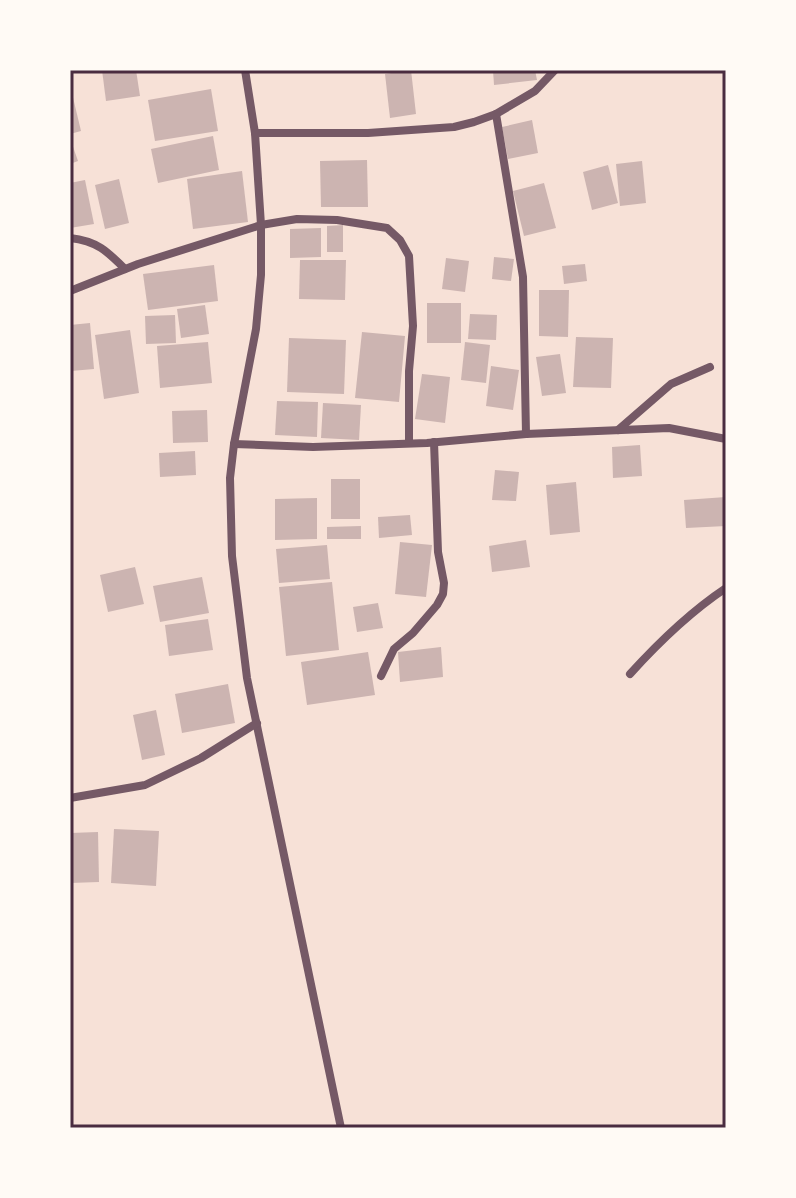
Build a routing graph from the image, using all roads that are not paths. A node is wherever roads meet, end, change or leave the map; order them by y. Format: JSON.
{"nodes":[{"id":1,"x":245,"y":70,"type":"edge"},
{"id":2,"x":555,"y":70,"type":"edge"},
{"id":3,"x":496,"y":114,"type":"junction"},
{"id":4,"x":255,"y":133,"type":"junction"},
{"id":5,"x":261,"y":225,"type":"junction"},
{"id":6,"x":70,"y":238,"type":"edge"},
{"id":7,"x":125,"y":269,"type":"junction"},
{"id":8,"x":70,"y":291,"type":"edge"},
{"id":9,"x":710,"y":367,"type":"dead end"},
{"id":10,"x":617,"y":430,"type":"junction"},
{"id":11,"x":526,"y":434,"type":"junction"},
{"id":12,"x":726,"y":439,"type":"edge"},
{"id":13,"x":434,"y":442,"type":"junction"},
{"id":14,"x":409,"y":443,"type":"junction"},
{"id":15,"x":234,"y":444,"type":"junction"},
{"id":16,"x":726,"y":588,"type":"edge"},
{"id":17,"x":630,"y":674,"type":"dead end"},
{"id":18,"x":381,"y":676,"type":"dead end"},
{"id":19,"x":257,"y":723,"type":"junction"},
{"id":20,"x":70,"y":798,"type":"edge"},
{"id":21,"x":341,"y":1128,"type":"edge"}],
"edges":[{"from":1,"to":4,"type":"street"},
{"from":2,"to":3,"type":"street"},
{"from":3,"to":4,"type":"street"},
{"from":3,"to":11,"type":"street"},
{"from":4,"to":5,"type":"street"},
{"from":5,"to":7,"type":"street"},
{"from":5,"to":14,"type":"street"},
{"from":5,"to":15,"type":"street"},
{"from":6,"to":7,"type":"street"},
{"from":7,"to":8,"type":"street"},
{"from":9,"to":10,"type":"street"},
{"from":10,"to":11,"type":"street"},
{"from":10,"to":12,"type":"street"},
{"from":11,"to":13,"type":"street"},
{"from":13,"to":14,"type":"street"},
{"from":13,"to":18,"type":"street"},
{"from":14,"to":15,"type":"street"},
{"from":15,"to":19,"type":"street"},
{"from":16,"to":17,"type":"street"},
{"from":19,"to":20,"type":"street"},
{"from":19,"to":21,"type":"street"}]}
